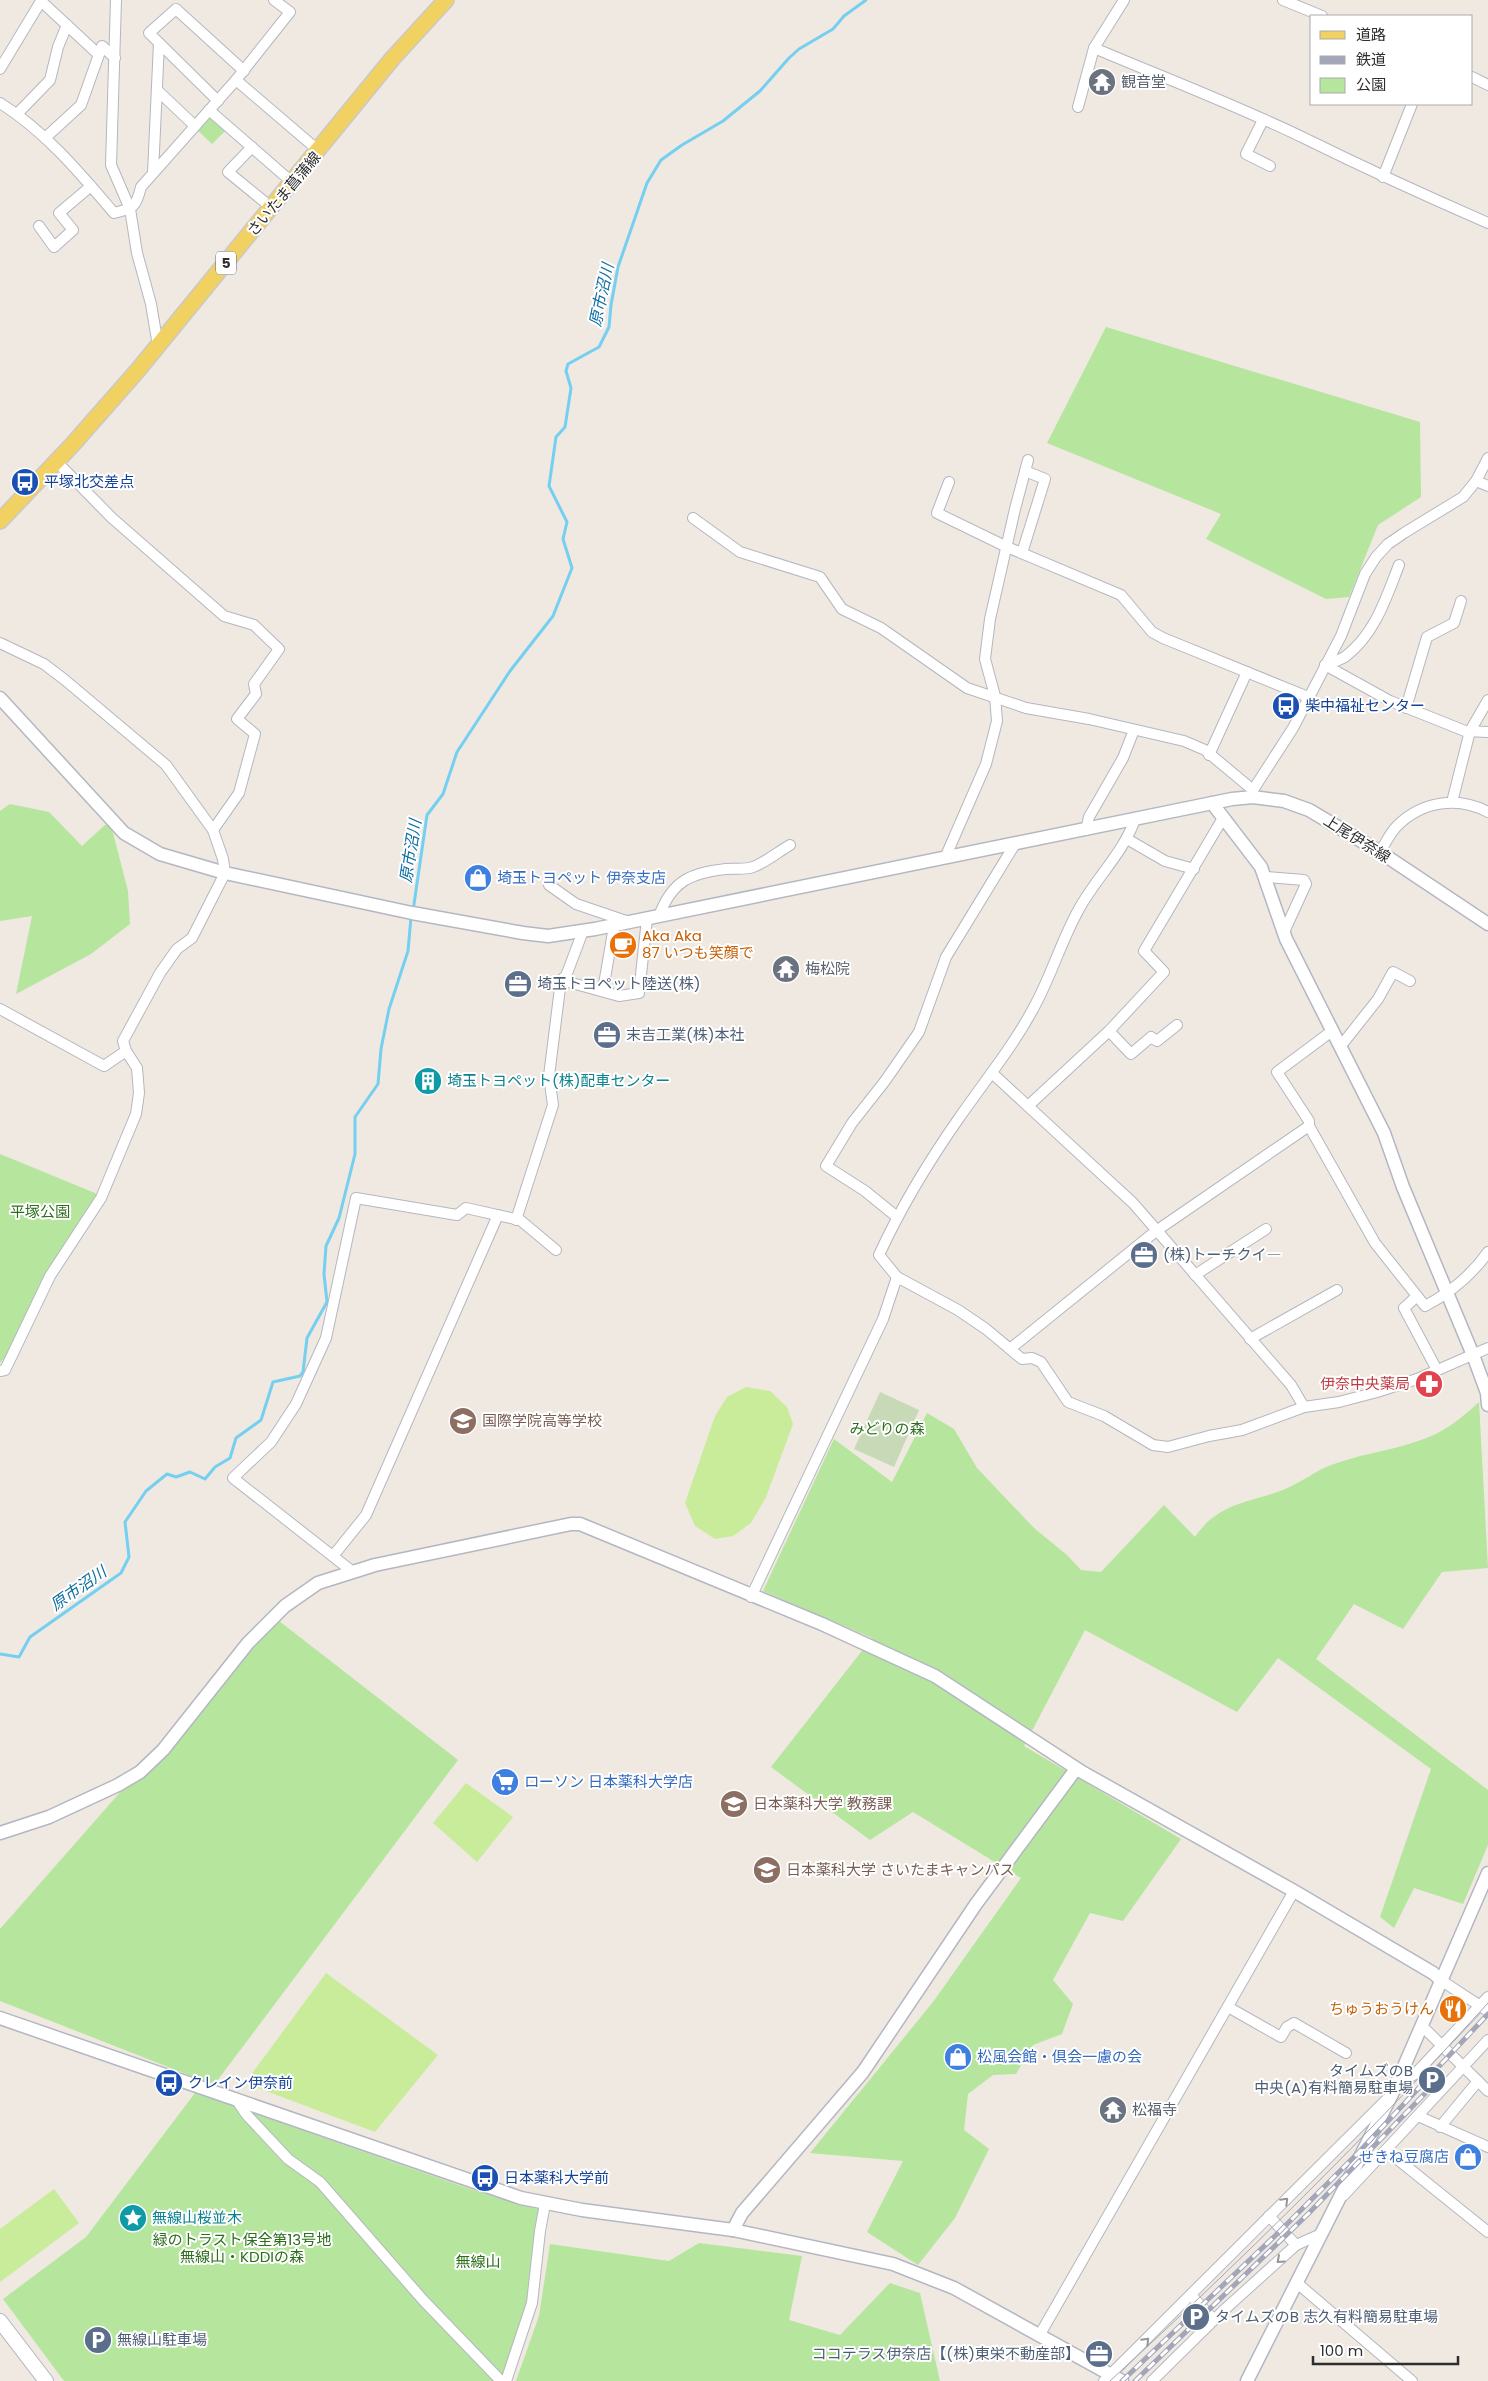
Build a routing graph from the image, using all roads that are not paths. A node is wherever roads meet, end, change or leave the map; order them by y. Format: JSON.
{"nodes":[{"id":1,"x":116,"y":0,"type":"edge"},
{"id":2,"x":274,"y":0,"type":"edge"},
{"id":3,"x":446,"y":0,"type":"edge"},
{"id":4,"x":1124,"y":0,"type":"edge"},
{"id":5,"x":1283,"y":0,"type":"edge"},
{"id":6,"x":1320,"y":15,"type":"edge"},
{"id":7,"x":67,"y":25,"type":"junction"},
{"id":8,"x":159,"y":43,"type":"junction"},
{"id":9,"x":1094,"y":48,"type":"junction"},
{"id":10,"x":98,"y":54,"type":"junction"},
{"id":11,"x":116,"y":58,"type":"junction"},
{"id":12,"x":0,"y":69,"type":"edge"},
{"id":13,"x":244,"y":70,"type":"junction"},
{"id":14,"x":1473,"y":78,"type":"edge"},
{"id":15,"x":236,"y":80,"type":"junction"},
{"id":16,"x":1488,"y":85,"type":"edge"},
{"id":17,"x":157,"y":90,"type":"junction"},
{"id":18,"x":218,"y":101,"type":"junction"},
{"id":19,"x":1412,"y":105,"type":"edge"},
{"id":20,"x":1,"y":106,"type":"edge"},
{"id":21,"x":1078,"y":107,"type":"dead end"},
{"id":22,"x":209,"y":110,"type":"junction"},
{"id":23,"x":17,"y":114,"type":"junction"},
{"id":24,"x":1263,"y":120,"type":"junction"},
{"id":25,"x":195,"y":126,"type":"junction"},
{"id":26,"x":45,"y":138,"type":"junction"},
{"id":27,"x":252,"y":147,"type":"junction"},
{"id":28,"x":319,"y":151,"type":"junction"},
{"id":29,"x":1270,"y":166,"type":"dead end"},
{"id":30,"x":153,"y":173,"type":"junction"},
{"id":31,"x":1383,"y":177,"type":"junction"},
{"id":32,"x":293,"y":183,"type":"junction"},
{"id":33,"x":91,"y":186,"type":"junction"},
{"id":34,"x":272,"y":208,"type":"junction"},
{"id":35,"x":130,"y":209,"type":"junction"},
{"id":36,"x":1488,"y":223,"type":"edge"},
{"id":37,"x":39,"y":226,"type":"dead end"},
{"id":38,"x":158,"y":346,"type":"junction"},
{"id":39,"x":1488,"y":458,"type":"edge"},
{"id":40,"x":1028,"y":460,"type":"dead end"},
{"id":41,"x":56,"y":462,"type":"junction"},
{"id":42,"x":1025,"y":471,"type":"junction"},
{"id":43,"x":1476,"y":481,"type":"junction"},
{"id":44,"x":949,"y":482,"type":"dead end"},
{"id":45,"x":1488,"y":486,"type":"edge"},
{"id":46,"x":1,"y":516,"type":"edge"},
{"id":47,"x":693,"y":518,"type":"dead end"},
{"id":48,"x":1007,"y":548,"type":"junction"},
{"id":49,"x":1022,"y":553,"type":"junction"},
{"id":50,"x":1399,"y":565,"type":"dead end"},
{"id":51,"x":1462,"y":601,"type":"dead end"},
{"id":52,"x":0,"y":643,"type":"edge"},
{"id":53,"x":1325,"y":665,"type":"junction"},
{"id":54,"x":1247,"y":672,"type":"junction"},
{"id":55,"x":995,"y":696,"type":"junction"},
{"id":56,"x":1308,"y":697,"type":"junction"},
{"id":57,"x":0,"y":698,"type":"edge"},
{"id":58,"x":1488,"y":700,"type":"edge"},
{"id":59,"x":1406,"y":708,"type":"junction"},
{"id":60,"x":1134,"y":730,"type":"junction"},
{"id":61,"x":1470,"y":731,"type":"junction"},
{"id":62,"x":1488,"y":732,"type":"edge"},
{"id":63,"x":1209,"y":754,"type":"junction"},
{"id":64,"x":1253,"y":794,"type":"junction"},
{"id":65,"x":1452,"y":802,"type":"junction"},
{"id":66,"x":1212,"y":803,"type":"junction"},
{"id":67,"x":1488,"y":812,"type":"edge"},
{"id":68,"x":1223,"y":818,"type":"junction"},
{"id":69,"x":1135,"y":820,"type":"junction"},
{"id":70,"x":213,"y":830,"type":"junction"},
{"id":71,"x":1086,"y":830,"type":"junction"},
{"id":72,"x":1127,"y":839,"type":"junction"},
{"id":73,"x":1015,"y":844,"type":"junction"},
{"id":74,"x":790,"y":845,"type":"dead end"},
{"id":75,"x":1380,"y":852,"type":"junction"},
{"id":76,"x":944,"y":858,"type":"junction"},
{"id":77,"x":1194,"y":869,"type":"junction"},
{"id":78,"x":225,"y":873,"type":"junction"},
{"id":79,"x":1266,"y":877,"type":"junction"},
{"id":80,"x":549,"y":885,"type":"dead end"},
{"id":81,"x":653,"y":917,"type":"junction"},
{"id":82,"x":630,"y":922,"type":"junction"},
{"id":83,"x":1488,"y":924,"type":"edge"},
{"id":84,"x":614,"y":926,"type":"junction"},
{"id":85,"x":583,"y":931,"type":"junction"},
{"id":86,"x":1284,"y":932,"type":"junction"},
{"id":87,"x":561,"y":980,"type":"junction"},
{"id":88,"x":1410,"y":981,"type":"dead end"},
{"id":89,"x":603,"y":990,"type":"junction"},
{"id":90,"x":0,"y":1009,"type":"edge"},
{"id":91,"x":1177,"y":1025,"type":"dead end"},
{"id":92,"x":1109,"y":1031,"type":"junction"},
{"id":93,"x":1332,"y":1031,"type":"junction"},
{"id":94,"x":1340,"y":1046,"type":"junction"},
{"id":95,"x":126,"y":1051,"type":"junction"},
{"id":96,"x":992,"y":1073,"type":"junction"},
{"id":97,"x":1028,"y":1106,"type":"junction"},
{"id":98,"x":1309,"y":1126,"type":"junction"},
{"id":99,"x":498,"y":1215,"type":"junction"},
{"id":100,"x":897,"y":1217,"type":"junction"},
{"id":101,"x":516,"y":1220,"type":"junction"},
{"id":102,"x":1266,"y":1229,"type":"dead end"},
{"id":103,"x":1156,"y":1231,"type":"junction"},
{"id":104,"x":556,"y":1250,"type":"dead end"},
{"id":105,"x":1488,"y":1252,"type":"edge"},
{"id":106,"x":1195,"y":1275,"type":"junction"},
{"id":107,"x":897,"y":1277,"type":"junction"},
{"id":108,"x":1337,"y":1290,"type":"dead end"},
{"id":109,"x":1447,"y":1294,"type":"junction"},
{"id":110,"x":1417,"y":1296,"type":"junction"},
{"id":111,"x":1250,"y":1339,"type":"junction"},
{"id":112,"x":1488,"y":1348,"type":"edge"},
{"id":113,"x":1010,"y":1349,"type":"junction"},
{"id":114,"x":1473,"y":1354,"type":"junction"},
{"id":115,"x":1437,"y":1370,"type":"junction"},
{"id":116,"x":0,"y":1371,"type":"edge"},
{"id":117,"x":1488,"y":1404,"type":"edge"},
{"id":118,"x":1304,"y":1407,"type":"junction"},
{"id":119,"x":332,"y":1556,"type":"junction"},
{"id":120,"x":353,"y":1572,"type":"junction"},
{"id":121,"x":750,"y":1596,"type":"junction"},
{"id":122,"x":1076,"y":1769,"type":"junction"},
{"id":123,"x":0,"y":1833,"type":"edge"},
{"id":124,"x":1488,"y":1873,"type":"edge"},
{"id":125,"x":1294,"y":1891,"type":"junction"},
{"id":126,"x":1442,"y":1981,"type":"junction"},
{"id":127,"x":1488,"y":1997,"type":"edge"},
{"id":128,"x":1228,"y":2007,"type":"junction"},
{"id":129,"x":1484,"y":2009,"type":"edge"},
{"id":130,"x":0,"y":2018,"type":"edge"},
{"id":131,"x":1422,"y":2026,"type":"junction"},
{"id":132,"x":1488,"y":2040,"type":"edge"},
{"id":133,"x":1442,"y":2046,"type":"junction"},
{"id":134,"x":1346,"y":2053,"type":"dead end"},
{"id":135,"x":1464,"y":2067,"type":"junction"},
{"id":136,"x":1478,"y":2081,"type":"junction"},
{"id":137,"x":1394,"y":2089,"type":"junction"},
{"id":138,"x":1488,"y":2091,"type":"edge"},
{"id":139,"x":236,"y":2099,"type":"junction"},
{"id":140,"x":1418,"y":2116,"type":"junction"},
{"id":141,"x":1440,"y":2127,"type":"junction"},
{"id":142,"x":1488,"y":2147,"type":"edge"},
{"id":143,"x":1386,"y":2150,"type":"junction"},
{"id":144,"x":1337,"y":2202,"type":"junction"},
{"id":145,"x":545,"y":2204,"type":"junction"},
{"id":146,"x":1269,"y":2216,"type":"junction"},
{"id":147,"x":733,"y":2230,"type":"junction"},
{"id":148,"x":1488,"y":2232,"type":"edge"},
{"id":149,"x":1321,"y":2234,"type":"junction"},
{"id":150,"x":1296,"y":2245,"type":"junction"},
{"id":151,"x":1297,"y":2283,"type":"junction"},
{"id":152,"x":1191,"y":2295,"type":"junction"},
{"id":153,"x":1214,"y":2320,"type":"junction"},
{"id":154,"x":0,"y":2321,"type":"edge"},
{"id":155,"x":1039,"y":2336,"type":"junction"},
{"id":156,"x":1113,"y":2379,"type":"edge"},
{"id":157,"x":46,"y":2381,"type":"edge"},
{"id":158,"x":501,"y":2381,"type":"edge"},
{"id":159,"x":506,"y":2381,"type":"edge"},
{"id":160,"x":1152,"y":2381,"type":"edge"},
{"id":161,"x":1247,"y":2381,"type":"edge"},
{"id":162,"x":1412,"y":2381,"type":"edge"}],
"edges":[{"from":1,"to":11,"type":"street"},
{"from":2,"to":13,"type":"street"},
{"from":3,"to":28,"type":"main road","name":"さいたま菖蒲線","number":"5"},
{"from":4,"to":9,"type":"street"},
{"from":5,"to":6,"type":"street"},
{"from":7,"to":10,"type":"street"},
{"from":7,"to":12,"type":"street"},
{"from":7,"to":23,"type":"street"},
{"from":8,"to":13,"type":"street"},
{"from":8,"to":17,"type":"street"},
{"from":8,"to":18,"type":"street"},
{"from":9,"to":21,"type":"street"},
{"from":9,"to":24,"type":"street"},
{"from":10,"to":11,"type":"street"},
{"from":10,"to":26,"type":"street"},
{"from":11,"to":35,"type":"street"},
{"from":13,"to":15,"type":"street"},
{"from":14,"to":16,"type":"street"},
{"from":15,"to":18,"type":"street"},
{"from":15,"to":28,"type":"street"},
{"from":17,"to":25,"type":"street"},
{"from":17,"to":30,"type":"street"},
{"from":18,"to":22,"type":"street"},
{"from":19,"to":31,"type":"street"},
{"from":20,"to":23,"type":"street"},
{"from":22,"to":25,"type":"street"},
{"from":22,"to":27,"type":"street"},
{"from":23,"to":26,"type":"street"},
{"from":24,"to":29,"type":"street"},
{"from":24,"to":31,"type":"street"},
{"from":25,"to":30,"type":"street"},
{"from":26,"to":33,"type":"street"},
{"from":27,"to":32,"type":"street"},
{"from":27,"to":34,"type":"street"},
{"from":28,"to":32,"type":"main road","name":"さいたま菖蒲線","number":"5"},
{"from":30,"to":35,"type":"street"},
{"from":31,"to":36,"type":"street"},
{"from":32,"to":34,"type":"main road","name":"さいたま菖蒲線","number":"5"},
{"from":33,"to":35,"type":"street"},
{"from":33,"to":37,"type":"street"},
{"from":34,"to":38,"type":"main road","name":"さいたま菖蒲線","number":"5"},
{"from":35,"to":38,"type":"street"},
{"from":38,"to":41,"type":"main road","name":"さいたま菖蒲線","number":"5"},
{"from":39,"to":43,"type":"street"},
{"from":40,"to":42,"type":"street"},
{"from":41,"to":46,"type":"main road","name":"さいたま菖蒲線","number":"5"},
{"from":41,"to":70,"type":"street"},
{"from":42,"to":48,"type":"street"},
{"from":42,"to":49,"type":"street"},
{"from":43,"to":45,"type":"street"},
{"from":43,"to":53,"type":"street"},
{"from":44,"to":48,"type":"street"},
{"from":47,"to":55,"type":"street"},
{"from":48,"to":49,"type":"street"},
{"from":48,"to":55,"type":"street"},
{"from":49,"to":54,"type":"street"},
{"from":50,"to":53,"type":"street"},
{"from":51,"to":59,"type":"street"},
{"from":52,"to":70,"type":"street"},
{"from":53,"to":56,"type":"street"},
{"from":53,"to":59,"type":"street"},
{"from":54,"to":56,"type":"street"},
{"from":54,"to":63,"type":"street"},
{"from":55,"to":60,"type":"street"},
{"from":55,"to":76,"type":"street"},
{"from":56,"to":64,"type":"street"},
{"from":57,"to":78,"type":"street","name":"上尾伊奈線"},
{"from":58,"to":61,"type":"street"},
{"from":59,"to":61,"type":"street"},
{"from":60,"to":63,"type":"street"},
{"from":60,"to":71,"type":"street"},
{"from":61,"to":62,"type":"street"},
{"from":61,"to":65,"type":"street"},
{"from":63,"to":64,"type":"street"},
{"from":64,"to":66,"type":"street","name":"上尾伊奈線"},
{"from":64,"to":75,"type":"street","name":"上尾伊奈線"},
{"from":65,"to":67,"type":"street"},
{"from":65,"to":75,"type":"street"},
{"from":66,"to":68,"type":"street"},
{"from":66,"to":69,"type":"street","name":"上尾伊奈線"},
{"from":68,"to":77,"type":"street"},
{"from":68,"to":79,"type":"street"},
{"from":69,"to":71,"type":"street","name":"上尾伊奈線"},
{"from":69,"to":72,"type":"street"},
{"from":70,"to":78,"type":"street"},
{"from":71,"to":73,"type":"street","name":"上尾伊奈線"},
{"from":72,"to":77,"type":"street"},
{"from":72,"to":96,"type":"street"},
{"from":73,"to":76,"type":"street","name":"上尾伊奈線"},
{"from":73,"to":100,"type":"street"},
{"from":74,"to":81,"type":"street"},
{"from":75,"to":83,"type":"street","name":"上尾伊奈線"},
{"from":76,"to":81,"type":"street","name":"上尾伊奈線"},
{"from":77,"to":92,"type":"street"},
{"from":78,"to":85,"type":"street","name":"上尾伊奈線"},
{"from":78,"to":95,"type":"street"},
{"from":79,"to":86,"type":"street"},
{"from":79,"to":86,"type":"street"},
{"from":80,"to":82,"type":"street"},
{"from":81,"to":82,"type":"street","name":"上尾伊奈線"},
{"from":81,"to":89,"type":"street"},
{"from":82,"to":84,"type":"street","name":"上尾伊奈線"},
{"from":84,"to":85,"type":"street","name":"上尾伊奈線"},
{"from":84,"to":89,"type":"street"},
{"from":85,"to":87,"type":"street"},
{"from":86,"to":93,"type":"street"},
{"from":87,"to":89,"type":"street"},
{"from":87,"to":101,"type":"street"},
{"from":88,"to":94,"type":"street"},
{"from":90,"to":95,"type":"street"},
{"from":91,"to":92,"type":"street"},
{"from":92,"to":97,"type":"street"},
{"from":93,"to":94,"type":"street"},
{"from":93,"to":98,"type":"street"},
{"from":94,"to":109,"type":"street"},
{"from":95,"to":116,"type":"street"},
{"from":96,"to":97,"type":"street"},
{"from":96,"to":100,"type":"street"},
{"from":97,"to":103,"type":"street"},
{"from":98,"to":103,"type":"street"},
{"from":98,"to":110,"type":"street"},
{"from":99,"to":101,"type":"street"},
{"from":99,"to":119,"type":"street"},
{"from":99,"to":119,"type":"street"},
{"from":100,"to":107,"type":"street"},
{"from":101,"to":104,"type":"street"},
{"from":102,"to":106,"type":"street"},
{"from":103,"to":106,"type":"street"},
{"from":103,"to":113,"type":"street"},
{"from":105,"to":109,"type":"street"},
{"from":106,"to":111,"type":"street"},
{"from":107,"to":113,"type":"street"},
{"from":107,"to":121,"type":"street"},
{"from":108,"to":111,"type":"street"},
{"from":109,"to":110,"type":"street"},
{"from":109,"to":114,"type":"street"},
{"from":110,"to":115,"type":"street"},
{"from":111,"to":118,"type":"street"},
{"from":112,"to":114,"type":"street"},
{"from":113,"to":118,"type":"street"},
{"from":114,"to":115,"type":"street"},
{"from":114,"to":117,"type":"street"},
{"from":115,"to":118,"type":"street"},
{"from":119,"to":120,"type":"street"},
{"from":120,"to":121,"type":"street"},
{"from":120,"to":123,"type":"street"},
{"from":121,"to":122,"type":"street"},
{"from":122,"to":125,"type":"street"},
{"from":122,"to":147,"type":"street"},
{"from":124,"to":126,"type":"street"},
{"from":125,"to":126,"type":"street"},
{"from":125,"to":128,"type":"street"},
{"from":126,"to":129,"type":"street"},
{"from":126,"to":131,"type":"street"},
{"from":127,"to":129,"type":"street"},
{"from":128,"to":134,"type":"street"},
{"from":128,"to":155,"type":"street"},
{"from":129,"to":133,"type":"street"},
{"from":130,"to":139,"type":"street"},
{"from":131,"to":133,"type":"street"},
{"from":131,"to":137,"type":"street"},
{"from":132,"to":135,"type":"street"},
{"from":133,"to":135,"type":"street"},
{"from":133,"to":137,"type":"street"},
{"from":135,"to":136,"type":"street"},
{"from":135,"to":140,"type":"street"},
{"from":136,"to":138,"type":"street"},
{"from":136,"to":141,"type":"street"},
{"from":137,"to":144,"type":"street"},
{"from":146,"to":137,"type":"street","one_way":true},
{"from":139,"to":145,"type":"street"},
{"from":139,"to":158,"type":"street"},
{"from":140,"to":141,"type":"street"},
{"from":140,"to":143,"type":"street"},
{"from":141,"to":142,"type":"street"},
{"from":143,"to":144,"type":"street"},
{"from":143,"to":148,"type":"street"},
{"from":144,"to":149,"type":"street"},
{"from":145,"to":147,"type":"street"},
{"from":145,"to":159,"type":"street"},
{"from":146,"to":150,"type":"street"},
{"from":146,"to":152,"type":"street"},
{"from":147,"to":155,"type":"street"},
{"from":149,"to":150,"type":"street"},
{"from":149,"to":151,"type":"street"},
{"from":150,"to":153,"type":"street","one_way":true},
{"from":151,"to":161,"type":"street"},
{"from":151,"to":162,"type":"street"},
{"from":152,"to":153,"type":"street"},
{"from":156,"to":152,"type":"street","one_way":true},
{"from":153,"to":160,"type":"street"},
{"from":154,"to":157,"type":"main road"},
{"from":155,"to":156,"type":"street"}]}
